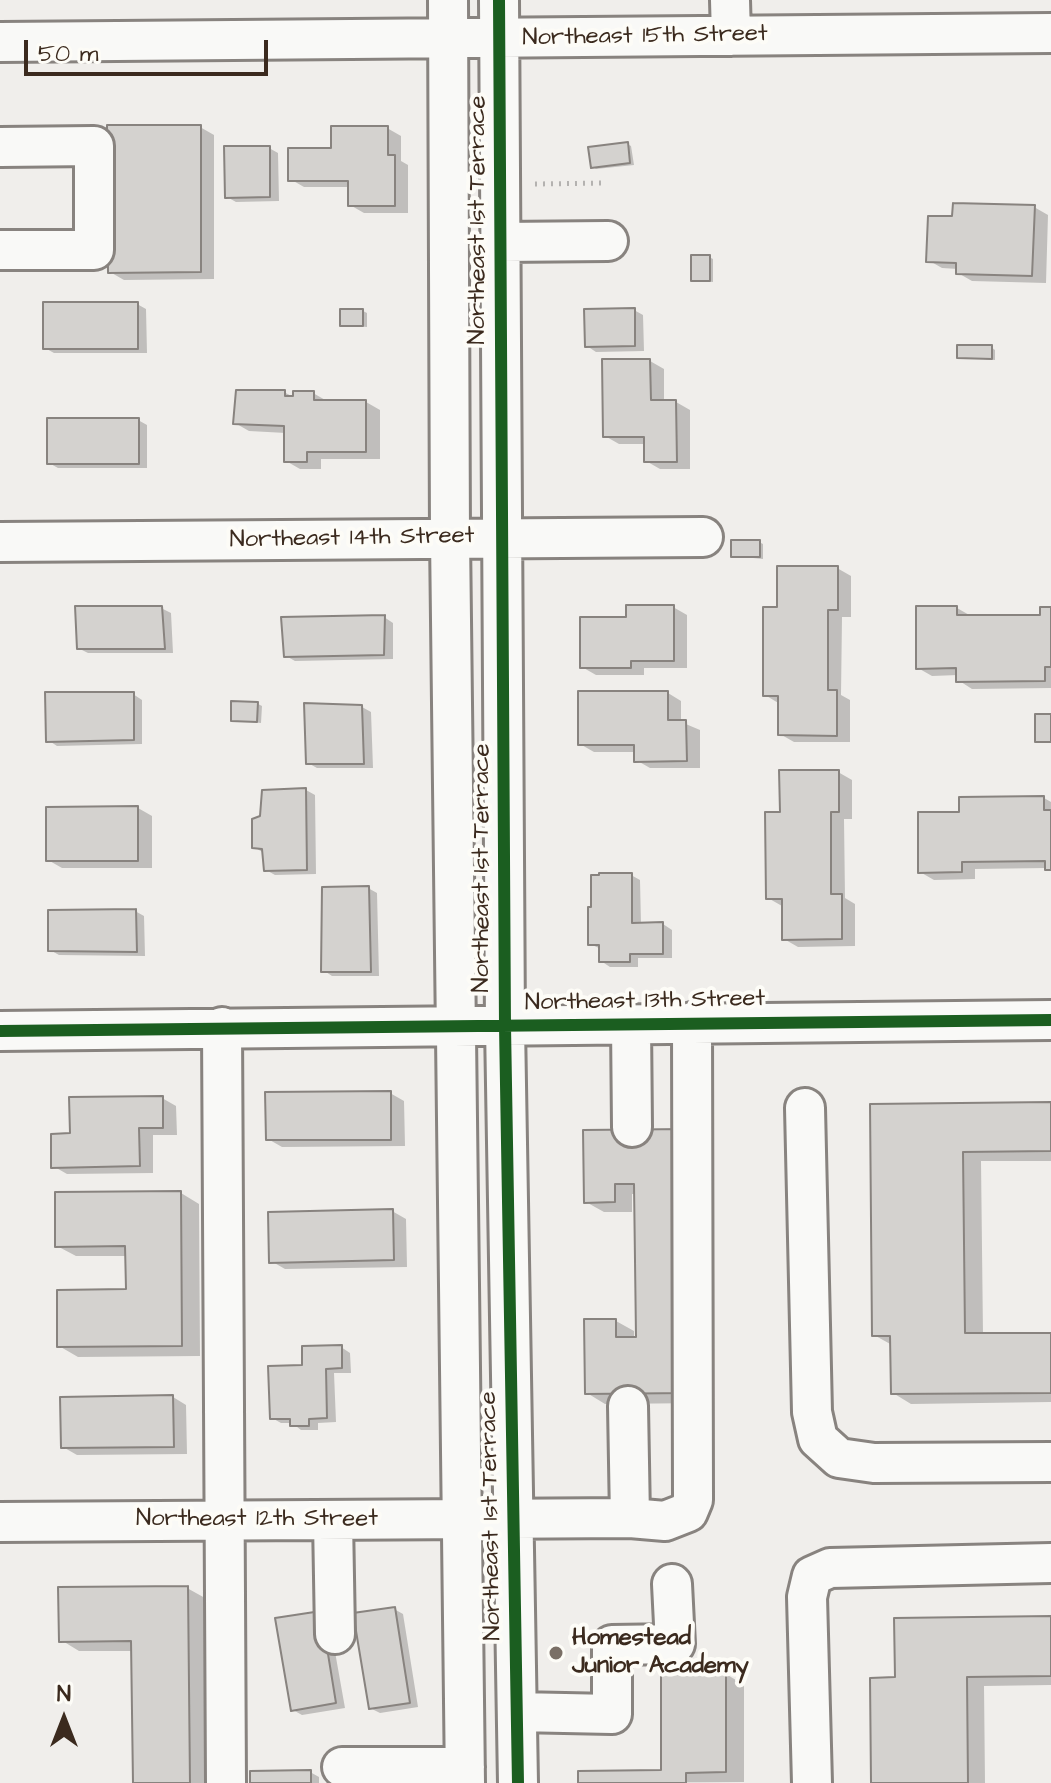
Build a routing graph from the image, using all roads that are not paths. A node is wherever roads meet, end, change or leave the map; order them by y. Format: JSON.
{"nodes":[{"id":1,"x":448,"y":0,"type":"edge"},
{"id":2,"x":499,"y":0,"type":"edge"},
{"id":3,"x":731,"y":18,"type":"edge"},
{"id":4,"x":1051,"y":33,"type":"edge"},
{"id":5,"x":500,"y":38,"type":"junction"},
{"id":6,"x":447,"y":39,"type":"junction"},
{"id":7,"x":0,"y":42,"type":"edge"},
{"id":8,"x":0,"y":147,"type":"edge"},
{"id":9,"x":608,"y":241,"type":"dead end"},
{"id":10,"x":501,"y":242,"type":"junction"},
{"id":11,"x":0,"y":250,"type":"edge"},
{"id":12,"x":450,"y":537,"type":"junction"},
{"id":13,"x":504,"y":537,"type":"junction"},
{"id":14,"x":703,"y":537,"type":"dead end"},
{"id":15,"x":0,"y":542,"type":"edge"},
{"id":16,"x":1051,"y":1020,"type":"edge"},
{"id":17,"x":692,"y":1022,"type":"junction"},
{"id":18,"x":631,"y":1024,"type":"junction"},
{"id":19,"x":456,"y":1026,"type":"junction"},
{"id":20,"x":505,"y":1026,"type":"junction"},
{"id":21,"x":222,"y":1027,"type":"junction"},
{"id":22,"x":0,"y":1031,"type":"edge"},
{"id":23,"x":805,"y":1108,"type":"dead end"},
{"id":24,"x":632,"y":1127,"type":"dead end"},
{"id":25,"x":628,"y":1406,"type":"dead end"},
{"id":26,"x":1051,"y":1462,"type":"edge"},
{"id":27,"x":460,"y":1518,"type":"junction"},
{"id":28,"x":515,"y":1518,"type":"junction"},
{"id":29,"x":630,"y":1518,"type":"junction"},
{"id":30,"x":223,"y":1520,"type":"junction"},
{"id":31,"x":333,"y":1520,"type":"junction"},
{"id":32,"x":0,"y":1522,"type":"edge"},
{"id":33,"x":1051,"y":1563,"type":"edge"},
{"id":34,"x":672,"y":1584,"type":"dead end"},
{"id":35,"x":335,"y":1634,"type":"dead end"},
{"id":36,"x":517,"y":1712,"type":"junction"},
{"id":37,"x":342,"y":1767,"type":"dead end"},
{"id":38,"x":465,"y":1775,"type":"edge"},
{"id":39,"x":226,"y":1783,"type":"edge"},
{"id":40,"x":518,"y":1783,"type":"edge"},
{"id":41,"x":812,"y":1783,"type":"edge"}],
"edges":[{"from":1,"to":6,"type":"street","name":"Northeast 1st Terrace"},
{"from":2,"to":5,"type":"street","name":"Northeast 1st Terrace"},
{"from":3,"to":4,"type":"street","name":"Northeast 15th Street"},
{"from":3,"to":5,"type":"street","name":"Northeast 15th Street"},
{"from":5,"to":6,"type":"street","name":"Northeast 15th Street"},
{"from":5,"to":10,"type":"street","name":"Northeast 1st Terrace"},
{"from":6,"to":7,"type":"street","name":"Northeast 15th Street"},
{"from":6,"to":12,"type":"street","name":"Northeast 1st Terrace"},
{"from":8,"to":11,"type":"street"},
{"from":9,"to":10,"type":"street"},
{"from":10,"to":13,"type":"street","name":"Northeast 1st Terrace"},
{"from":12,"to":13,"type":"street","name":"Northeast 14th Street"},
{"from":12,"to":15,"type":"street","name":"Northeast 14th Street"},
{"from":12,"to":19,"type":"street","name":"Northeast 1st Terrace"},
{"from":13,"to":14,"type":"street","name":"Northeast 14th Street"},
{"from":13,"to":20,"type":"street","name":"Northeast 1st Terrace"},
{"from":16,"to":17,"type":"street","name":"Northeast 13th Street"},
{"from":17,"to":18,"type":"street","name":"Northeast 13th Street"},
{"from":17,"to":29,"type":"street","name":"Northeast 12th Street"},
{"from":18,"to":20,"type":"street","name":"Northeast 13th Street"},
{"from":18,"to":24,"type":"street"},
{"from":19,"to":20,"type":"street","name":"Northeast 13th Street"},
{"from":19,"to":21,"type":"street","name":"Northeast 13th Street"},
{"from":19,"to":27,"type":"street","name":"Northeast 1st Terrace"},
{"from":20,"to":28,"type":"street","name":"Northeast 1st Terrace"},
{"from":21,"to":22,"type":"street","name":"Northeast 13th Street"},
{"from":21,"to":30,"type":"street"},
{"from":23,"to":26,"type":"street"},
{"from":25,"to":29,"type":"street"},
{"from":27,"to":28,"type":"street","name":"Northeast 12th Street"},
{"from":27,"to":31,"type":"street","name":"Northeast 12th Street"},
{"from":27,"to":38,"type":"street","name":"Northeast 1st Terrace"},
{"from":28,"to":29,"type":"street","name":"Northeast 12th Street"},
{"from":28,"to":36,"type":"street","name":"Northeast 1st Terrace"},
{"from":30,"to":31,"type":"street","name":"Northeast 12th Street"},
{"from":30,"to":32,"type":"street","name":"Northeast 12th Street"},
{"from":30,"to":39,"type":"street"},
{"from":31,"to":35,"type":"street"},
{"from":33,"to":41,"type":"street"},
{"from":34,"to":36,"type":"street"},
{"from":36,"to":40,"type":"street","name":"Northeast 1st Terrace"},
{"from":37,"to":38,"type":"street"}]}
